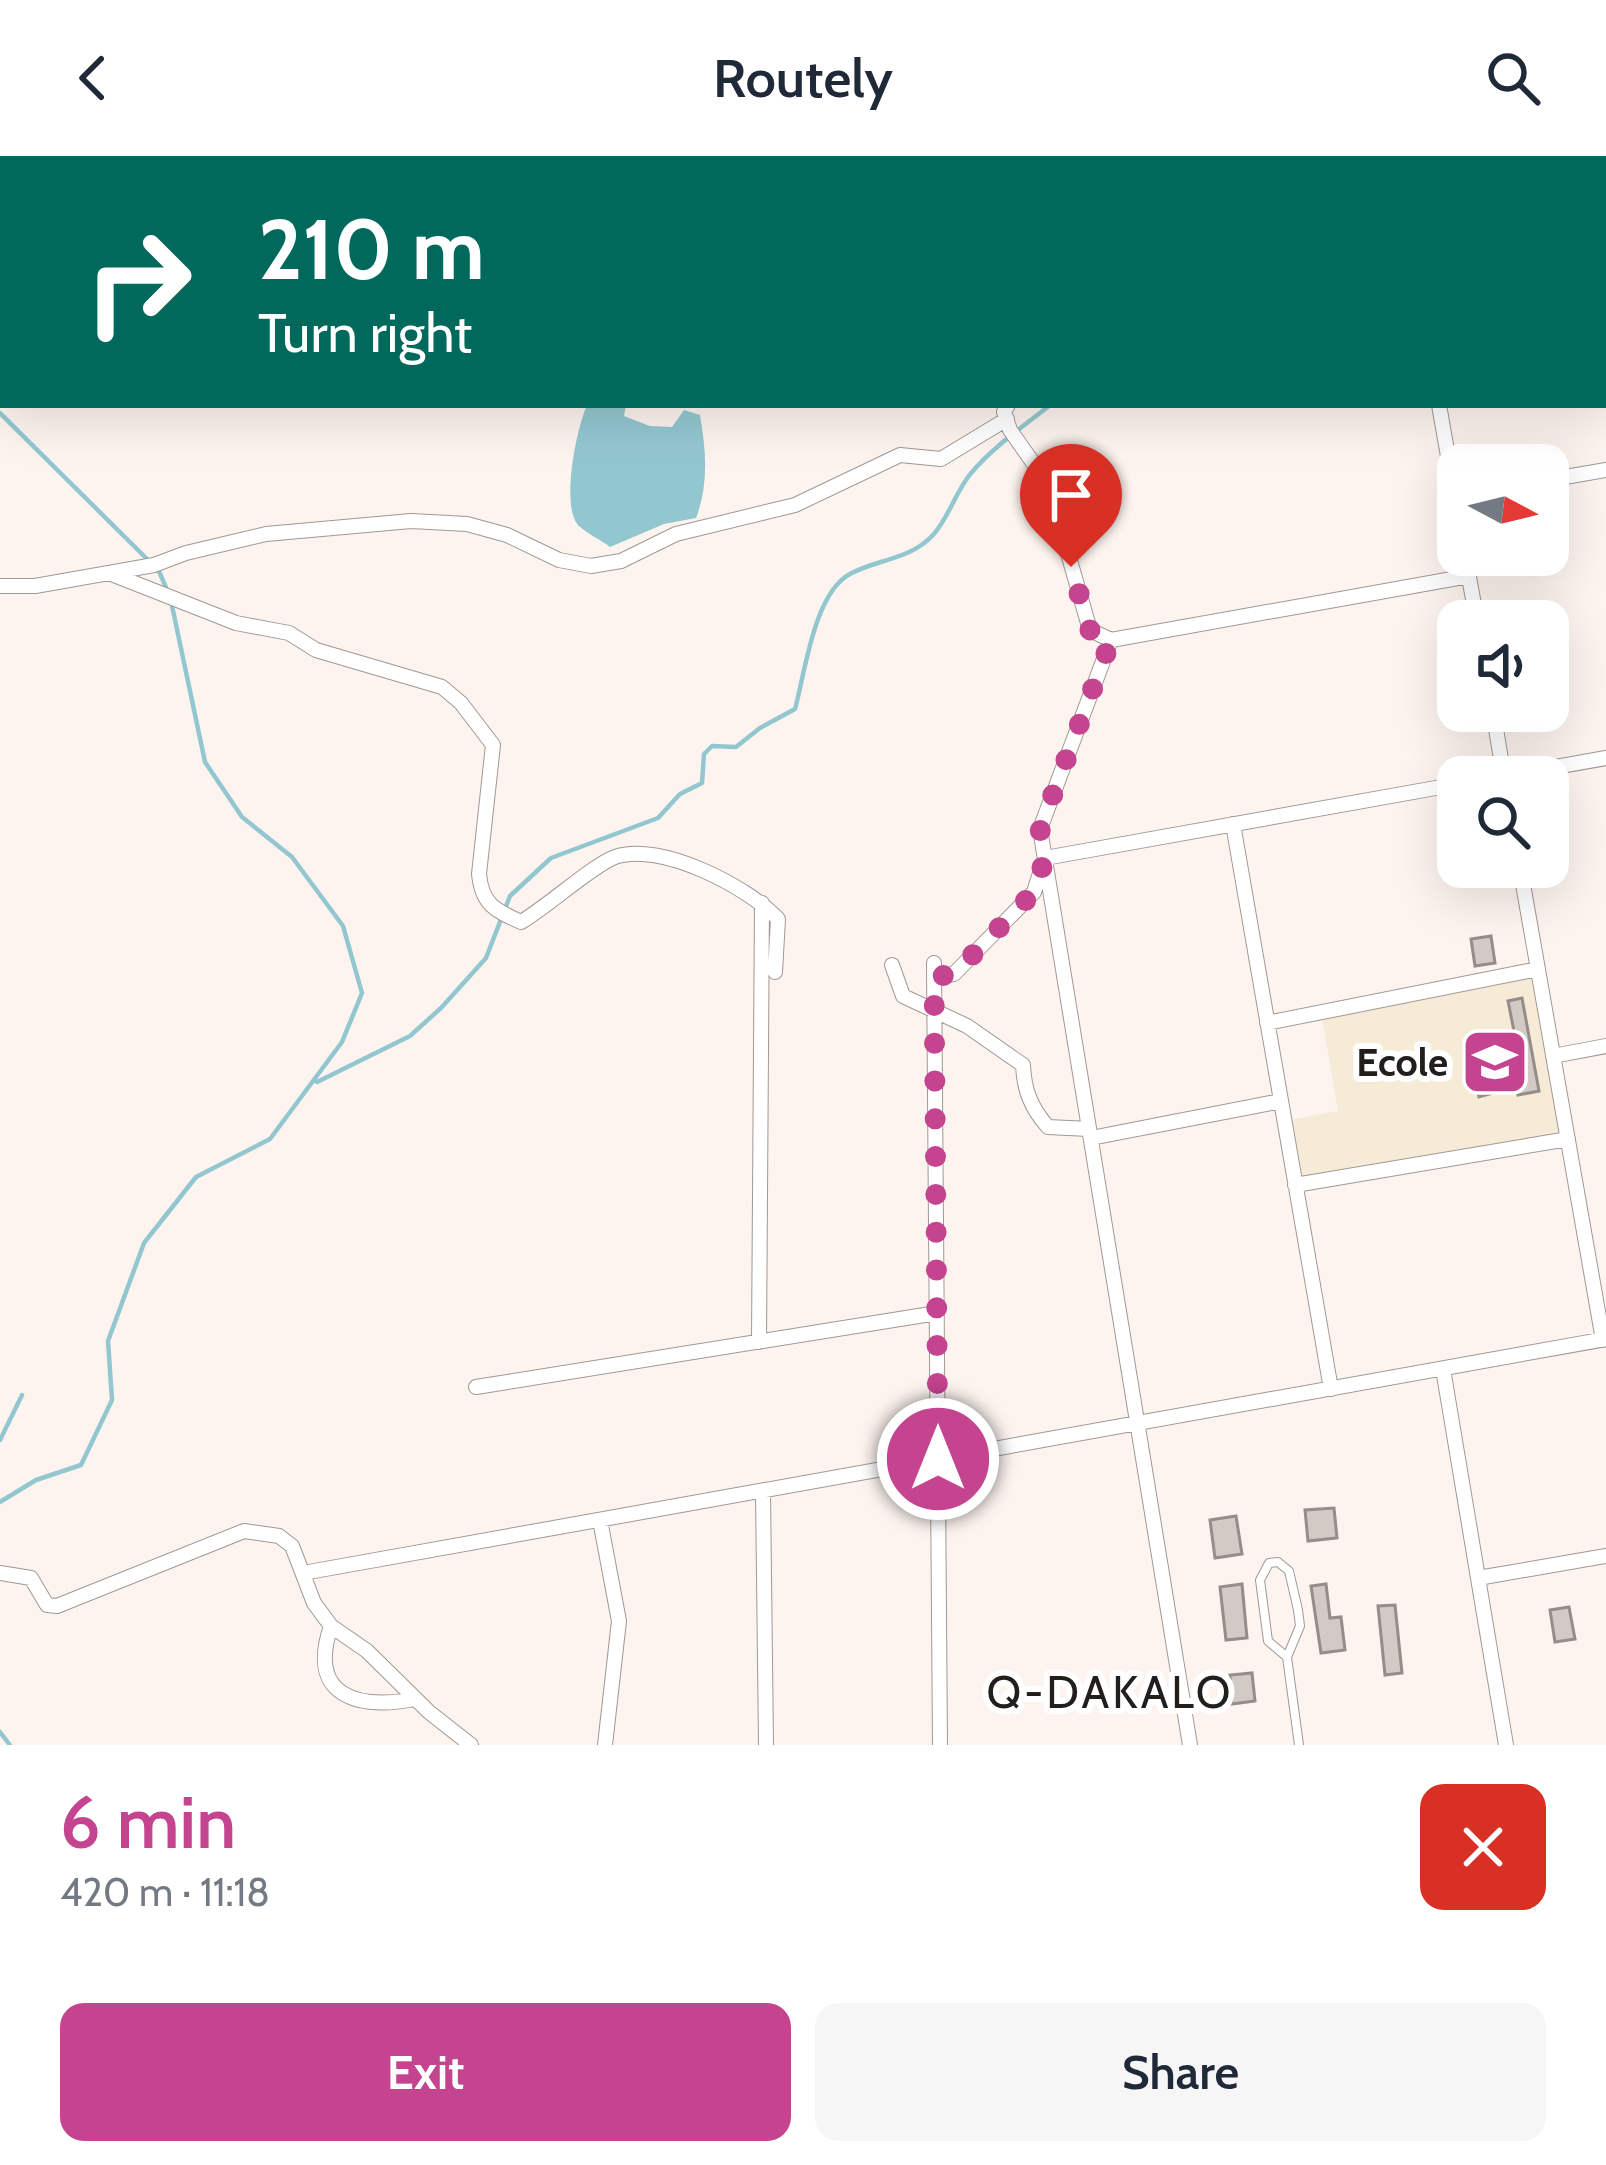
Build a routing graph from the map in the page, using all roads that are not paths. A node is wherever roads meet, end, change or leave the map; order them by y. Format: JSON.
{"nodes":[{"id":1,"x":1440,"y":408,"type":"edge"},
{"id":2,"x":1008,"y":418,"type":"edge"},
{"id":3,"x":1446,"y":444,"type":"edge"},
{"id":4,"x":1606,"y":470,"type":"edge"},
{"id":5,"x":1569,"y":476,"type":"edge"},
{"id":6,"x":110,"y":573,"type":"junction"},
{"id":7,"x":1469,"y":576,"type":"joint"},
{"id":8,"x":0,"y":586,"type":"edge"},
{"id":9,"x":1473,"y":600,"type":"edge"},
{"id":10,"x":1111,"y":640,"type":"junction"},
{"id":11,"x":1606,"y":758,"type":"edge"},
{"id":12,"x":1569,"y":765,"type":"edge"},
{"id":13,"x":1437,"y":788,"type":"edge"},
{"id":14,"x":1233,"y":824,"type":"junction"},
{"id":15,"x":1045,"y":858,"type":"junction"},
{"id":16,"x":1524,"y":888,"type":"edge"},
{"id":17,"x":762,"y":898,"type":"junction"},
{"id":18,"x":892,"y":965,"type":"dead end"},
{"id":19,"x":1538,"y":969,"type":"junction"},
{"id":20,"x":775,"y":972,"type":"dead end"},
{"id":21,"x":935,"y":1012,"type":"junction"},
{"id":22,"x":1268,"y":1023,"type":"junction"},
{"id":23,"x":1606,"y":1046,"type":"edge"},
{"id":24,"x":1553,"y":1056,"type":"junction"},
{"id":25,"x":1281,"y":1101,"type":"junction"},
{"id":26,"x":1090,"y":1134,"type":"junction"},
{"id":27,"x":1568,"y":1139,"type":"junction"},
{"id":28,"x":1295,"y":1185,"type":"junction"},
{"id":29,"x":937,"y":1313,"type":"junction"},
{"id":30,"x":1605,"y":1339,"type":"edge"},
{"id":31,"x":759,"y":1342,"type":"junction"},
{"id":32,"x":1443,"y":1369,"type":"junction"},
{"id":33,"x":476,"y":1388,"type":"dead end"},
{"id":34,"x":1330,"y":1389,"type":"junction"},
{"id":35,"x":1138,"y":1423,"type":"junction"},
{"id":36,"x":938,"y":1459,"type":"junction"},
{"id":37,"x":763,"y":1490,"type":"junction"},
{"id":38,"x":600,"y":1520,"type":"junction"},
{"id":39,"x":1606,"y":1556,"type":"edge"},
{"id":40,"x":0,"y":1574,"type":"edge"},
{"id":41,"x":303,"y":1574,"type":"junction"},
{"id":42,"x":1478,"y":1578,"type":"junction"},
{"id":43,"x":332,"y":1626,"type":"junction"},
{"id":44,"x":1287,"y":1657,"type":"junction"},
{"id":45,"x":415,"y":1699,"type":"junction"},
{"id":46,"x":471,"y":1745,"type":"edge"},
{"id":47,"x":605,"y":1745,"type":"edge"},
{"id":48,"x":766,"y":1745,"type":"edge"},
{"id":49,"x":940,"y":1745,"type":"edge"},
{"id":50,"x":1190,"y":1745,"type":"edge"},
{"id":51,"x":1299,"y":1745,"type":"edge"},
{"id":52,"x":1506,"y":1745,"type":"edge"}],
"edges":[{"from":1,"to":3,"type":"street"},
{"from":2,"to":6,"type":"street"},
{"from":2,"to":10,"type":"street"},
{"from":4,"to":5,"type":"street"},
{"from":6,"to":8,"type":"street"},
{"from":6,"to":17,"type":"street"},
{"from":7,"to":9,"type":"street"},
{"from":7,"to":10,"type":"street"},
{"from":10,"to":15,"type":"street"},
{"from":11,"to":12,"type":"street"},
{"from":13,"to":14,"type":"street"},
{"from":14,"to":15,"type":"street"},
{"from":14,"to":22,"type":"street"},
{"from":15,"to":21,"type":"street"},
{"from":15,"to":26,"type":"street"},
{"from":16,"to":19,"type":"street"},
{"from":17,"to":20,"type":"street"},
{"from":17,"to":31,"type":"street"},
{"from":18,"to":21,"type":"street"},
{"from":19,"to":22,"type":"street"},
{"from":19,"to":24,"type":"street"},
{"from":21,"to":26,"type":"street"},
{"from":21,"to":29,"type":"street"},
{"from":22,"to":25,"type":"street"},
{"from":23,"to":24,"type":"street"},
{"from":24,"to":27,"type":"street"},
{"from":25,"to":26,"type":"street"},
{"from":25,"to":28,"type":"street"},
{"from":26,"to":35,"type":"street"},
{"from":27,"to":28,"type":"street"},
{"from":27,"to":30,"type":"street"},
{"from":28,"to":34,"type":"street"},
{"from":29,"to":31,"type":"street"},
{"from":29,"to":36,"type":"street"},
{"from":30,"to":32,"type":"street"},
{"from":31,"to":33,"type":"street"},
{"from":32,"to":34,"type":"street"},
{"from":32,"to":42,"type":"street"},
{"from":34,"to":35,"type":"street"},
{"from":35,"to":36,"type":"street"},
{"from":35,"to":50,"type":"street"},
{"from":36,"to":37,"type":"street"},
{"from":36,"to":49,"type":"street"},
{"from":37,"to":38,"type":"street"},
{"from":37,"to":48,"type":"street"},
{"from":38,"to":41,"type":"street"},
{"from":38,"to":47,"type":"street"},
{"from":39,"to":42,"type":"street"},
{"from":40,"to":41,"type":"street"},
{"from":41,"to":43,"type":"street"},
{"from":42,"to":52,"type":"street"},
{"from":43,"to":45,"type":"street"},
{"from":43,"to":45,"type":"street"},
{"from":44,"to":44,"type":"lane"},
{"from":44,"to":51,"type":"lane"},
{"from":45,"to":46,"type":"street"}]}
